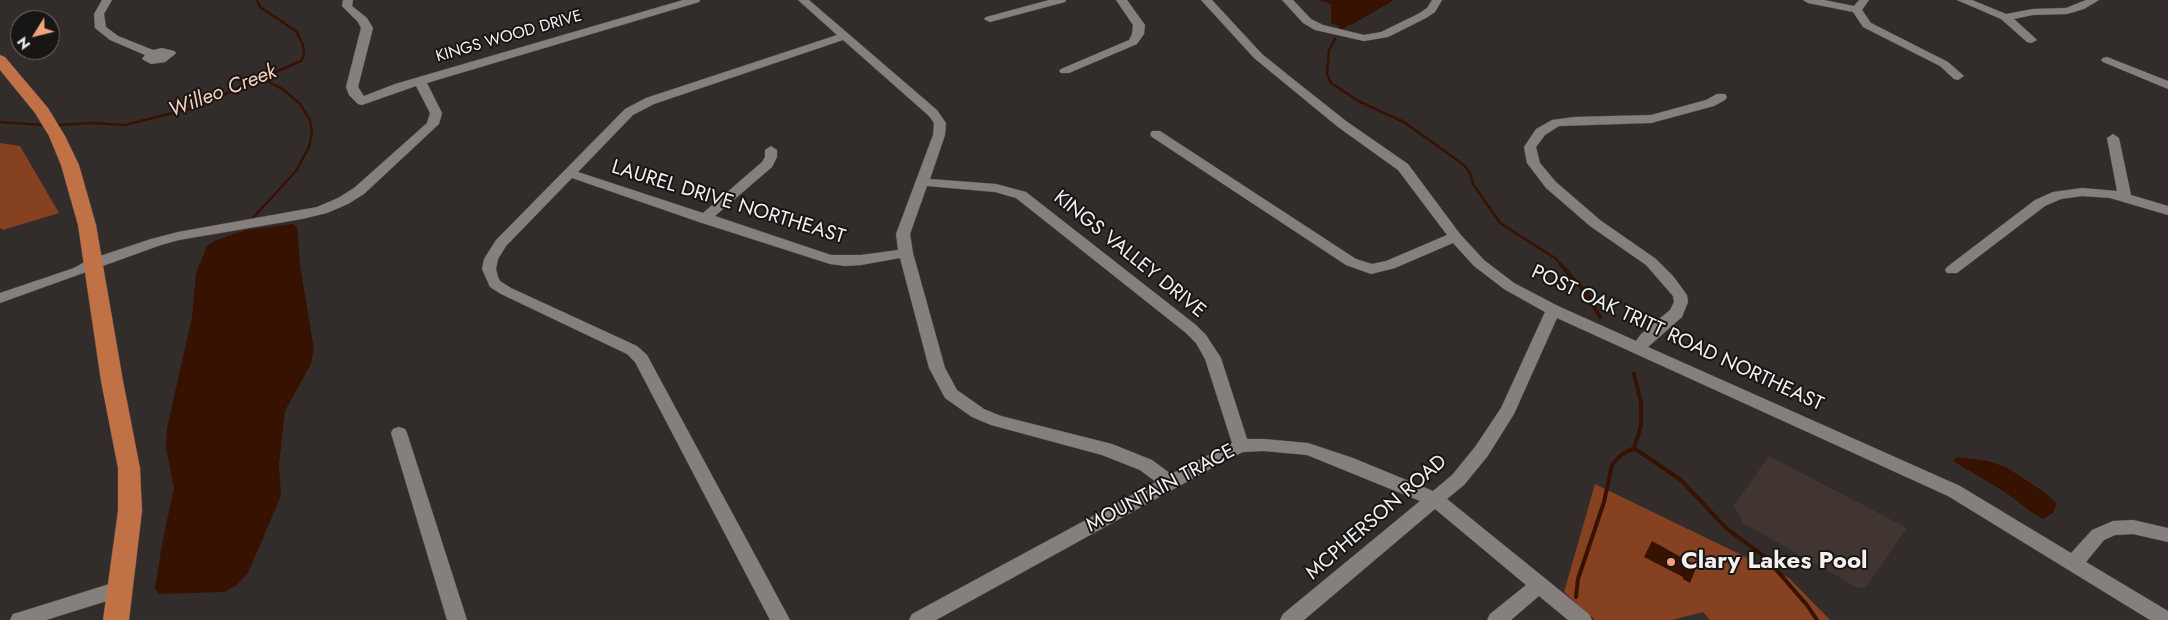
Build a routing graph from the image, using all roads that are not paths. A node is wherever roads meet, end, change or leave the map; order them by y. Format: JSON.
{"nodes":[{"id":1,"x":107,"y":0,"type":"edge"},
{"id":2,"x":348,"y":0,"type":"edge"},
{"id":3,"x":695,"y":0,"type":"edge"},
{"id":4,"x":803,"y":0,"type":"edge"},
{"id":5,"x":1061,"y":0,"type":"edge"},
{"id":6,"x":1121,"y":0,"type":"edge"},
{"id":7,"x":1206,"y":0,"type":"edge"},
{"id":8,"x":1287,"y":0,"type":"edge"},
{"id":9,"x":1437,"y":0,"type":"edge"},
{"id":10,"x":1808,"y":0,"type":"edge"},
{"id":11,"x":1962,"y":0,"type":"edge"},
{"id":12,"x":2094,"y":0,"type":"edge"},
{"id":13,"x":1861,"y":5,"type":"edge"},
{"id":14,"x":2005,"y":17,"type":"junction"},
{"id":15,"x":990,"y":19,"type":"dead end"},
{"id":16,"x":845,"y":36,"type":"junction"},
{"id":17,"x":2031,"y":40,"type":"dead end"},
{"id":18,"x":152,"y":54,"type":"dead end"},
{"id":19,"x":0,"y":60,"type":"edge"},
{"id":20,"x":2107,"y":60,"type":"dead end"},
{"id":21,"x":1065,"y":71,"type":"dead end"},
{"id":22,"x":1958,"y":76,"type":"dead end"},
{"id":23,"x":420,"y":81,"type":"junction"},
{"id":24,"x":2166,"y":82,"type":"edge"},
{"id":25,"x":1721,"y":97,"type":"dead end"},
{"id":26,"x":1156,"y":134,"type":"dead end"},
{"id":27,"x":2113,"y":138,"type":"dead end"},
{"id":28,"x":771,"y":150,"type":"dead end"},
{"id":29,"x":568,"y":173,"type":"junction"},
{"id":30,"x":921,"y":182,"type":"junction"},
{"id":31,"x":2126,"y":197,"type":"junction"},
{"id":32,"x":2168,"y":210,"type":"edge"},
{"id":33,"x":704,"y":219,"type":"junction"},
{"id":34,"x":1455,"y":237,"type":"junction"},
{"id":35,"x":906,"y":253,"type":"junction"},
{"id":36,"x":93,"y":263,"type":"junction"},
{"id":37,"x":1952,"y":270,"type":"dead end"},
{"id":38,"x":0,"y":290,"type":"edge"},
{"id":39,"x":0,"y":298,"type":"edge"},
{"id":40,"x":1552,"y":310,"type":"junction"},
{"id":41,"x":1638,"y":349,"type":"junction"},
{"id":42,"x":399,"y":433,"type":"dead end"},
{"id":43,"x":1241,"y":446,"type":"junction"},
{"id":44,"x":1170,"y":483,"type":"junction"},
{"id":45,"x":1436,"y":500,"type":"junction"},
{"id":46,"x":2168,"y":535,"type":"edge"},
{"id":47,"x":2073,"y":563,"type":"junction"},
{"id":48,"x":1539,"y":585,"type":"junction"},
{"id":49,"x":118,"y":588,"type":"junction"},
{"id":50,"x":20,"y":620,"type":"edge"},
{"id":51,"x":116,"y":620,"type":"edge"},
{"id":52,"x":457,"y":620,"type":"edge"},
{"id":53,"x":780,"y":620,"type":"edge"},
{"id":54,"x":919,"y":620,"type":"edge"},
{"id":55,"x":1290,"y":620,"type":"edge"},
{"id":56,"x":1497,"y":620,"type":"edge"},
{"id":57,"x":1582,"y":620,"type":"edge"},
{"id":58,"x":2166,"y":620,"type":"edge"}],
"edges":[{"from":1,"to":18,"type":"street"},
{"from":2,"to":23,"type":"street","name":"KINGS WOOD DRIVE"},
{"from":3,"to":23,"type":"street","name":"KINGS WOOD DRIVE"},
{"from":4,"to":16,"type":"street"},
{"from":5,"to":15,"type":"street"},
{"from":6,"to":21,"type":"street"},
{"from":7,"to":34,"type":"street","name":"POST OAK TRITT ROAD NORTHEAST"},
{"from":8,"to":9,"type":"street"},
{"from":10,"to":13,"type":"street"},
{"from":11,"to":14,"type":"street"},
{"from":12,"to":14,"type":"street"},
{"from":13,"to":22,"type":"street"},
{"from":14,"to":17,"type":"street"},
{"from":16,"to":29,"type":"street"},
{"from":16,"to":30,"type":"street"},
{"from":19,"to":36,"type":"main road"},
{"from":20,"to":24,"type":"street"},
{"from":23,"to":36,"type":"street"},
{"from":25,"to":41,"type":"street"},
{"from":26,"to":34,"type":"street"},
{"from":27,"to":31,"type":"street"},
{"from":28,"to":33,"type":"street"},
{"from":29,"to":33,"type":"street","name":"LAUREL DRIVE NORTHEAST"},
{"from":29,"to":53,"type":"street"},
{"from":30,"to":35,"type":"street"},
{"from":30,"to":43,"type":"street","name":"KINGS VALLEY DRIVE"},
{"from":31,"to":32,"type":"street"},
{"from":31,"to":37,"type":"street"},
{"from":33,"to":35,"type":"street","name":"LAUREL DRIVE NORTHEAST"},
{"from":34,"to":40,"type":"street","name":"POST OAK TRITT ROAD NORTHEAST"},
{"from":35,"to":44,"type":"street"},
{"from":36,"to":38,"type":"street"},
{"from":36,"to":39,"type":"street"},
{"from":36,"to":49,"type":"main road"},
{"from":40,"to":41,"type":"street","name":"POST OAK TRITT ROAD NORTHEAST"},
{"from":40,"to":45,"type":"street","name":"MCPHERSON ROAD"},
{"from":41,"to":47,"type":"street","name":"POST OAK TRITT ROAD NORTHEAST"},
{"from":42,"to":52,"type":"street"},
{"from":43,"to":44,"type":"street","name":"MOUNTAIN TRACE"},
{"from":43,"to":45,"type":"street","name":"MOUNTAIN TRACE"},
{"from":44,"to":54,"type":"street","name":"MOUNTAIN TRACE"},
{"from":45,"to":48,"type":"street","name":"MOUNTAIN TRACE"},
{"from":45,"to":55,"type":"street","name":"MCPHERSON ROAD"},
{"from":46,"to":47,"type":"street"},
{"from":47,"to":58,"type":"street","name":"POST OAK TRITT ROAD NORTHEAST"},
{"from":48,"to":56,"type":"street"},
{"from":48,"to":57,"type":"street","name":"MOUNTAIN TRACE"},
{"from":49,"to":50,"type":"street"},
{"from":49,"to":51,"type":"main road"}]}
